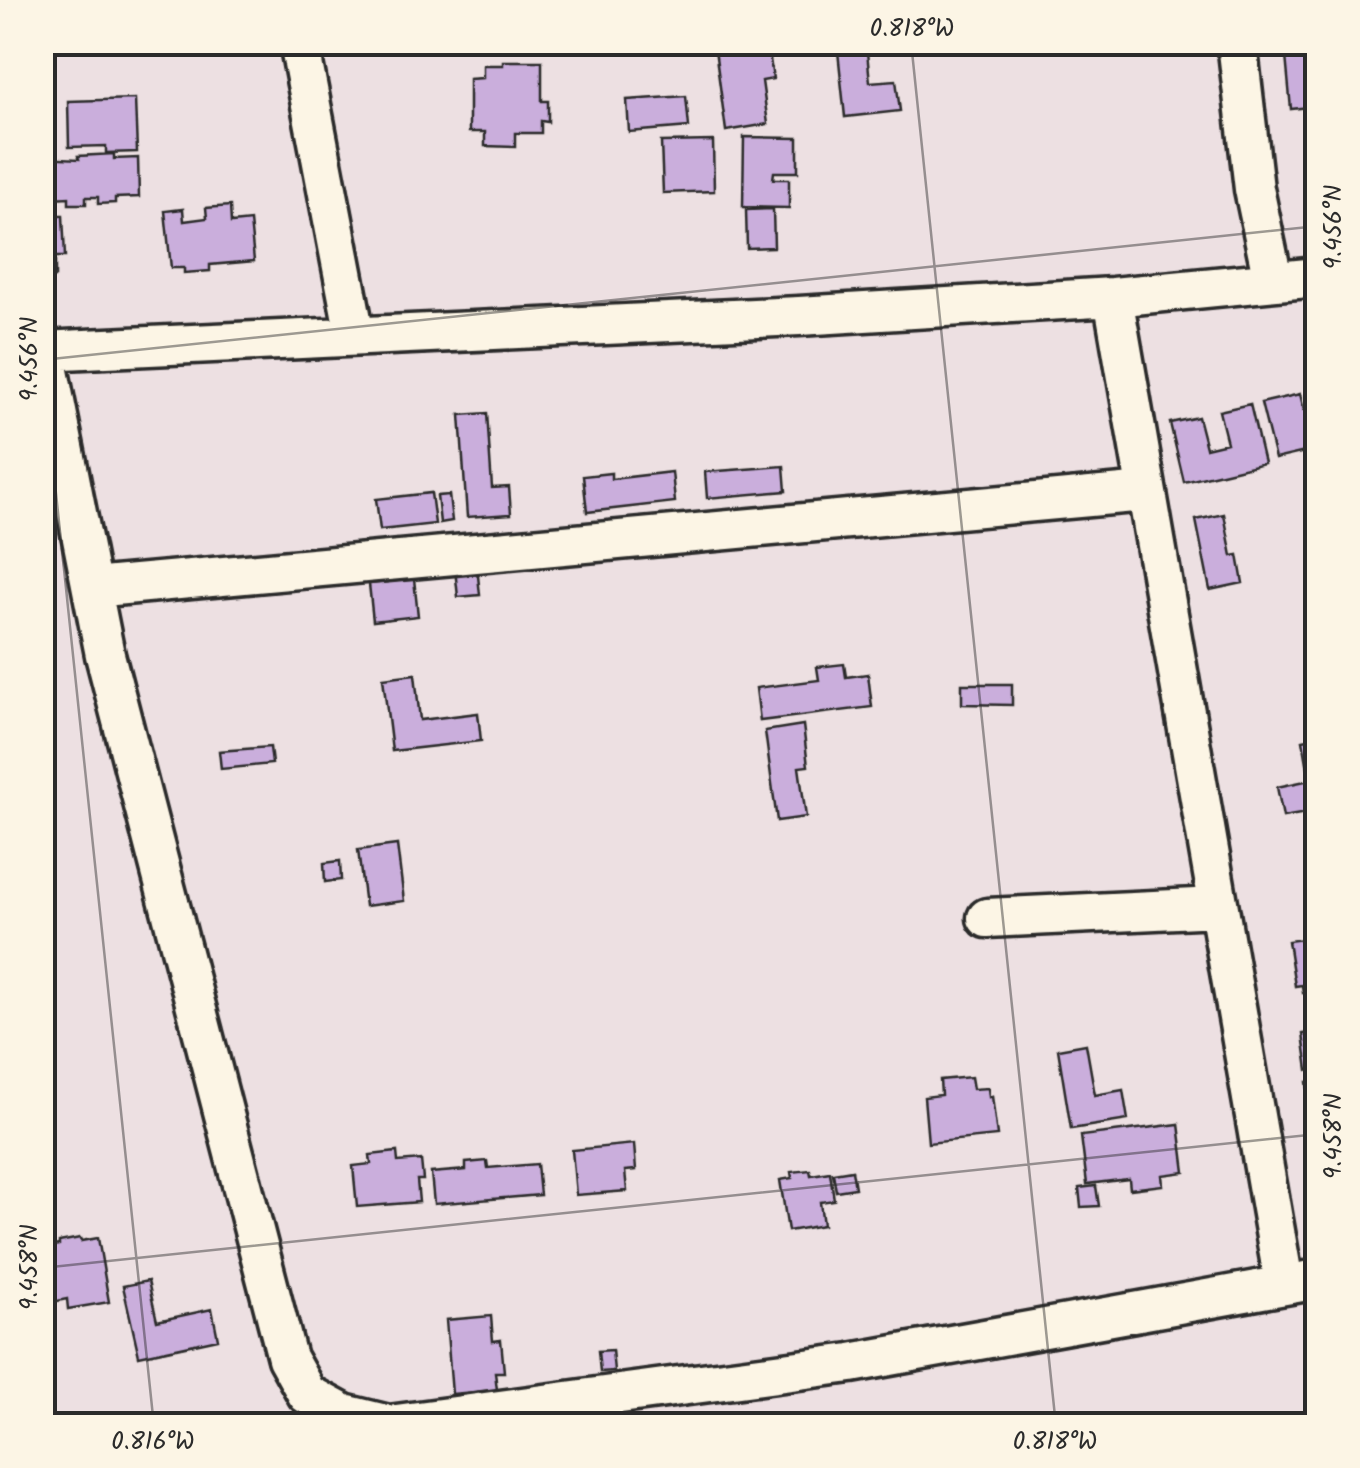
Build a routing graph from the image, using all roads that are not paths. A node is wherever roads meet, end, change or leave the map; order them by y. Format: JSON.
{"nodes":[{"id":1,"x":299,"y":42,"type":"edge"},
{"id":2,"x":1238,"y":42,"type":"edge"},
{"id":3,"x":1318,"y":277,"type":"edge"},
{"id":4,"x":1273,"y":280,"type":"junction"},
{"id":5,"x":1113,"y":296,"type":"junction"},
{"id":6,"x":355,"y":336,"type":"junction"},
{"id":7,"x":44,"y":351,"type":"edge"},
{"id":8,"x":1144,"y":492,"type":"junction"},
{"id":9,"x":92,"y":588,"type":"junction"},
{"id":10,"x":1218,"y":907,"type":"junction"},
{"id":11,"x":987,"y":918,"type":"dead end"},
{"id":12,"x":1301,"y":1281,"type":"edge"},
{"id":13,"x":389,"y":1425,"type":"edge"}],
"edges":[{"from":1,"to":6,"type":"street"},
{"from":2,"to":4,"type":"street"},
{"from":3,"to":4,"type":"street"},
{"from":4,"to":5,"type":"street"},
{"from":5,"to":6,"type":"street"},
{"from":5,"to":8,"type":"street"},
{"from":6,"to":7,"type":"street"},
{"from":7,"to":9,"type":"street"},
{"from":8,"to":9,"type":"street"},
{"from":8,"to":10,"type":"street"},
{"from":9,"to":13,"type":"street"},
{"from":10,"to":11,"type":"street"},
{"from":10,"to":12,"type":"street"},
{"from":12,"to":13,"type":"street"}]}
